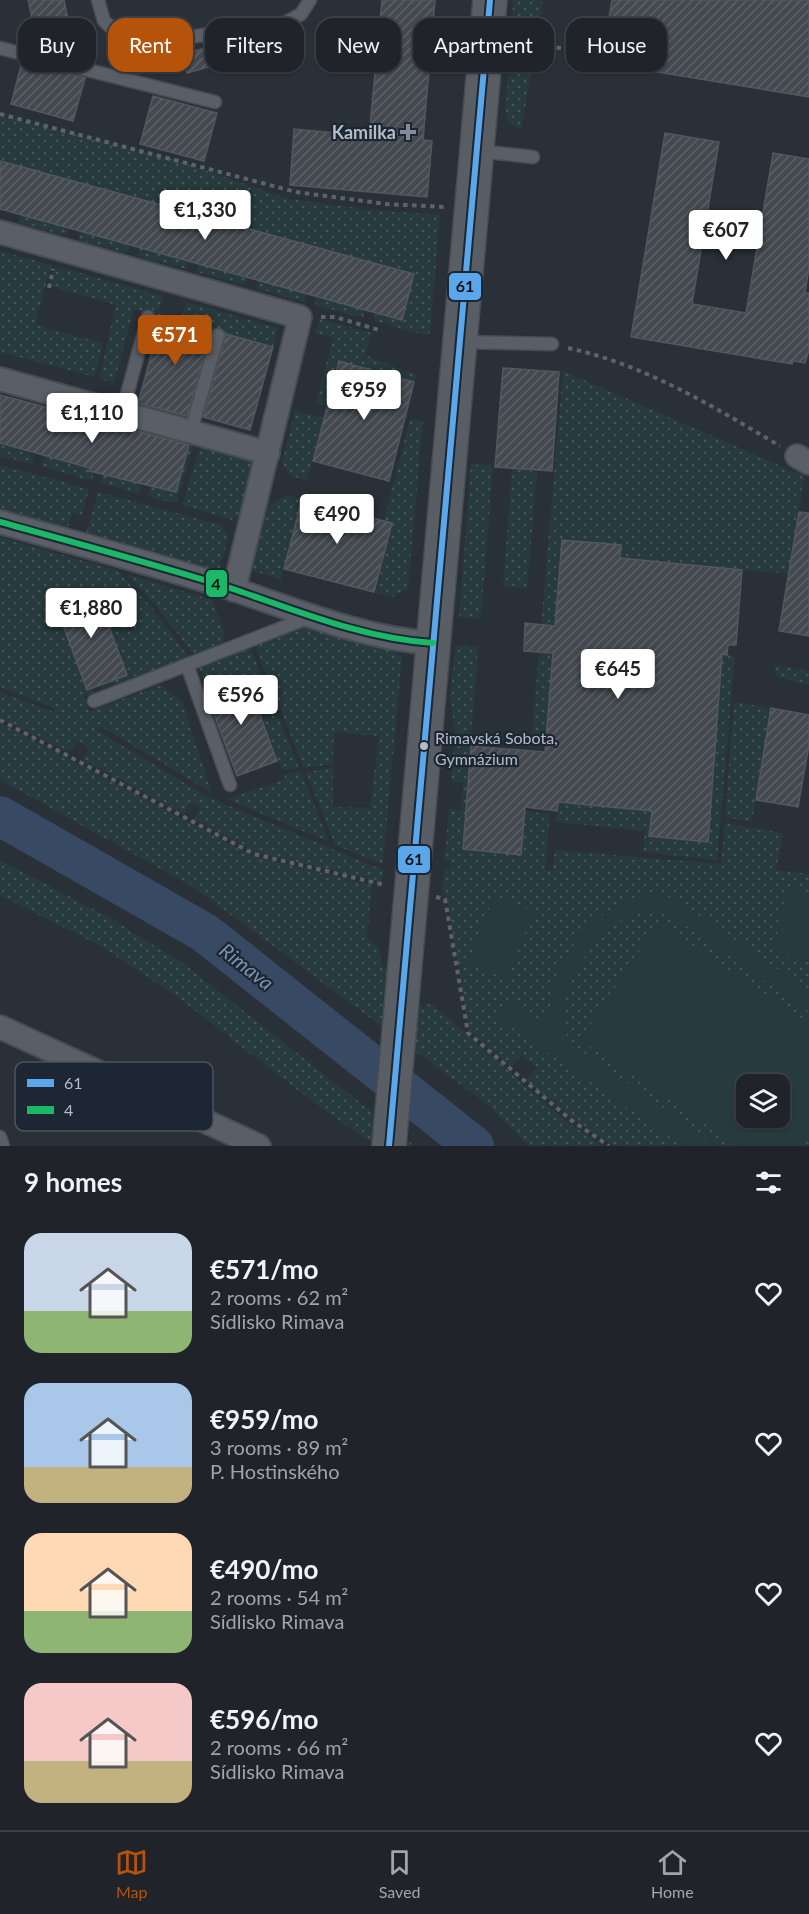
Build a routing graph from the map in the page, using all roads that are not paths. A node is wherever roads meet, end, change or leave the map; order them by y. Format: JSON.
{"nodes":[{"id":1,"x":98,"y":0,"type":"edge"},
{"id":2,"x":310,"y":0,"type":"edge"},
{"id":3,"x":490,"y":0,"type":"edge"},
{"id":4,"x":0,"y":48,"type":"edge"},
{"id":5,"x":215,"y":102,"type":"dead end"},
{"id":6,"x":476,"y":151,"type":"junction"},
{"id":7,"x":533,"y":157,"type":"dead end"},
{"id":8,"x":0,"y":232,"type":"edge"},
{"id":9,"x":148,"y":317,"type":"dead end"},
{"id":10,"x":218,"y":334,"type":"dead end"},
{"id":11,"x":460,"y":342,"type":"junction"},
{"id":12,"x":552,"y":344,"type":"road end"},
{"id":13,"x":0,"y":379,"type":"edge"},
{"id":14,"x":122,"y":413,"type":"junction"},
{"id":15,"x":191,"y":431,"type":"junction"},
{"id":16,"x":268,"y":453,"type":"junction"},
{"id":17,"x":0,"y":522,"type":"edge"},
{"id":18,"x":234,"y":590,"type":"junction"},
{"id":19,"x":311,"y":617,"type":"junction"},
{"id":20,"x":433,"y":643,"type":"junction"},
{"id":21,"x":187,"y":665,"type":"junction"},
{"id":22,"x":94,"y":701,"type":"dead end"},
{"id":23,"x":230,"y":785,"type":"dead end"},
{"id":24,"x":0,"y":1027,"type":"edge"},
{"id":25,"x":72,"y":1062,"type":"edge"},
{"id":26,"x":213,"y":1130,"type":"edge"},
{"id":27,"x":0,"y":1137,"type":"edge"},
{"id":28,"x":242,"y":1144,"type":"edge"},
{"id":29,"x":3,"y":1146,"type":"edge"},
{"id":30,"x":389,"y":1146,"type":"edge"}],
"edges":[{"from":1,"to":2,"type":"lane"},
{"from":3,"to":6,"type":"street"},
{"from":4,"to":5,"type":"lane"},
{"from":6,"to":7,"type":"lane"},
{"from":6,"to":11,"type":"street"},
{"from":8,"to":16,"type":"street"},
{"from":9,"to":14,"type":"lane"},
{"from":10,"to":15,"type":"lane"},
{"from":11,"to":12,"type":"lane"},
{"from":11,"to":20,"type":"street"},
{"from":13,"to":14,"type":"street"},
{"from":14,"to":15,"type":"street"},
{"from":15,"to":16,"type":"street"},
{"from":16,"to":18,"type":"street"},
{"from":17,"to":18,"type":"street"},
{"from":18,"to":19,"type":"street"},
{"from":19,"to":20,"type":"street"},
{"from":19,"to":21,"type":"lane"},
{"from":20,"to":30,"type":"street"},
{"from":21,"to":22,"type":"lane"},
{"from":21,"to":23,"type":"lane"},
{"from":24,"to":25,"type":"street"},
{"from":26,"to":28,"type":"street"},
{"from":27,"to":29,"type":"lane"}]}
